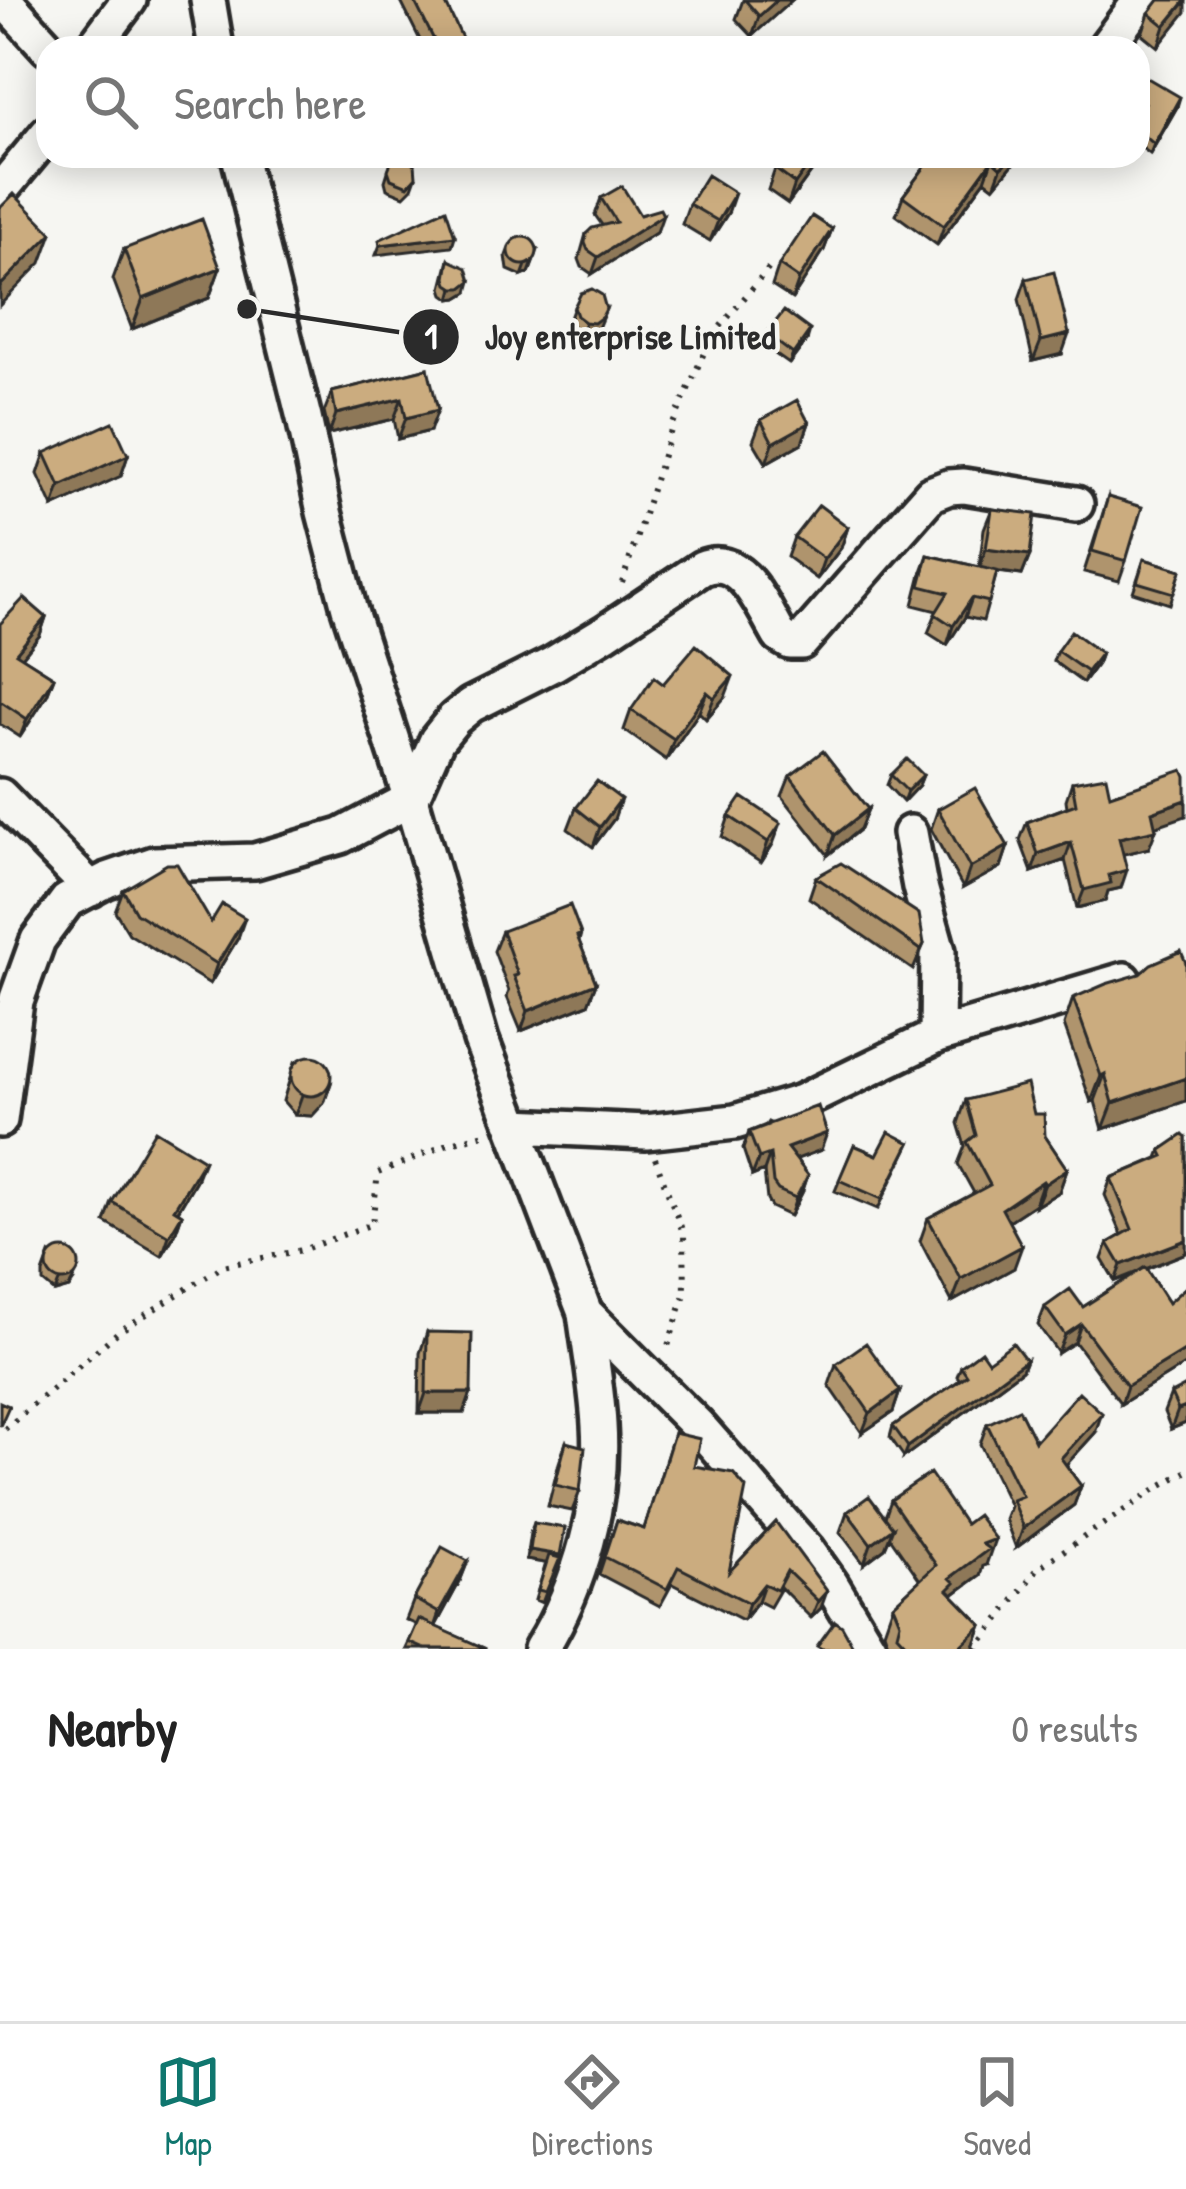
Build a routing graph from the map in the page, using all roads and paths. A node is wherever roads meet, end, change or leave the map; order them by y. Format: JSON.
{"nodes":[{"id":1,"x":4,"y":0,"type":"edge"},
{"id":2,"x":129,"y":0,"type":"edge"},
{"id":3,"x":208,"y":0,"type":"edge"},
{"id":4,"x":1141,"y":0,"type":"edge"},
{"id":5,"x":37,"y":36,"type":"edge"},
{"id":6,"x":102,"y":36,"type":"edge"},
{"id":7,"x":214,"y":36,"type":"edge"},
{"id":8,"x":1114,"y":36,"type":"edge"},
{"id":9,"x":36,"y":148,"type":"edge"},
{"id":10,"x":241,"y":168,"type":"edge"},
{"id":11,"x":0,"y":191,"type":"edge"},
{"id":12,"x":770,"y":267,"type":"dead end"},
{"id":13,"x":1076,"y":504,"type":"dead end"},
{"id":14,"x":606,"y":632,"type":"junction"},
{"id":15,"x":0,"y":796,"type":"edge"},
{"id":16,"x":410,"y":799,"type":"junction"},
{"id":17,"x":910,"y":833,"type":"dead end"},
{"id":18,"x":91,"y":889,"type":"junction"},
{"id":19,"x":1124,"y":980,"type":"edge"},
{"id":20,"x":937,"y":1036,"type":"junction"},
{"id":21,"x":0,"y":1120,"type":"edge"},
{"id":22,"x":515,"y":1126,"type":"junction"},
{"id":23,"x":646,"y":1132,"type":"junction"},
{"id":24,"x":585,"y":1313,"type":"junction"},
{"id":25,"x":657,"y":1382,"type":"junction"},
{"id":26,"x":5,"y":1429,"type":"edge"},
{"id":27,"x":1186,"y":1472,"type":"edge"},
{"id":28,"x":541,"y":1649,"type":"edge"},
{"id":29,"x":870,"y":1649,"type":"edge"},
{"id":30,"x":976,"y":1649,"type":"edge"}],
"edges":[{"from":1,"to":5,"type":"street"},
{"from":2,"to":6,"type":"street"},
{"from":3,"to":7,"type":"street"},
{"from":4,"to":8,"type":"street"},
{"from":9,"to":11,"type":"street"},
{"from":10,"to":16,"type":"street"},
{"from":12,"to":14,"type":"path"},
{"from":13,"to":14,"type":"street"},
{"from":14,"to":16,"type":"street"},
{"from":15,"to":18,"type":"street"},
{"from":16,"to":18,"type":"street"},
{"from":16,"to":22,"type":"street"},
{"from":17,"to":20,"type":"street"},
{"from":18,"to":21,"type":"street"},
{"from":19,"to":20,"type":"street"},
{"from":20,"to":23,"type":"street"},
{"from":22,"to":23,"type":"street"},
{"from":22,"to":24,"type":"street"},
{"from":22,"to":26,"type":"path"},
{"from":23,"to":25,"type":"path"},
{"from":24,"to":25,"type":"street"},
{"from":24,"to":28,"type":"street"},
{"from":25,"to":29,"type":"street"},
{"from":27,"to":30,"type":"path"}]}
